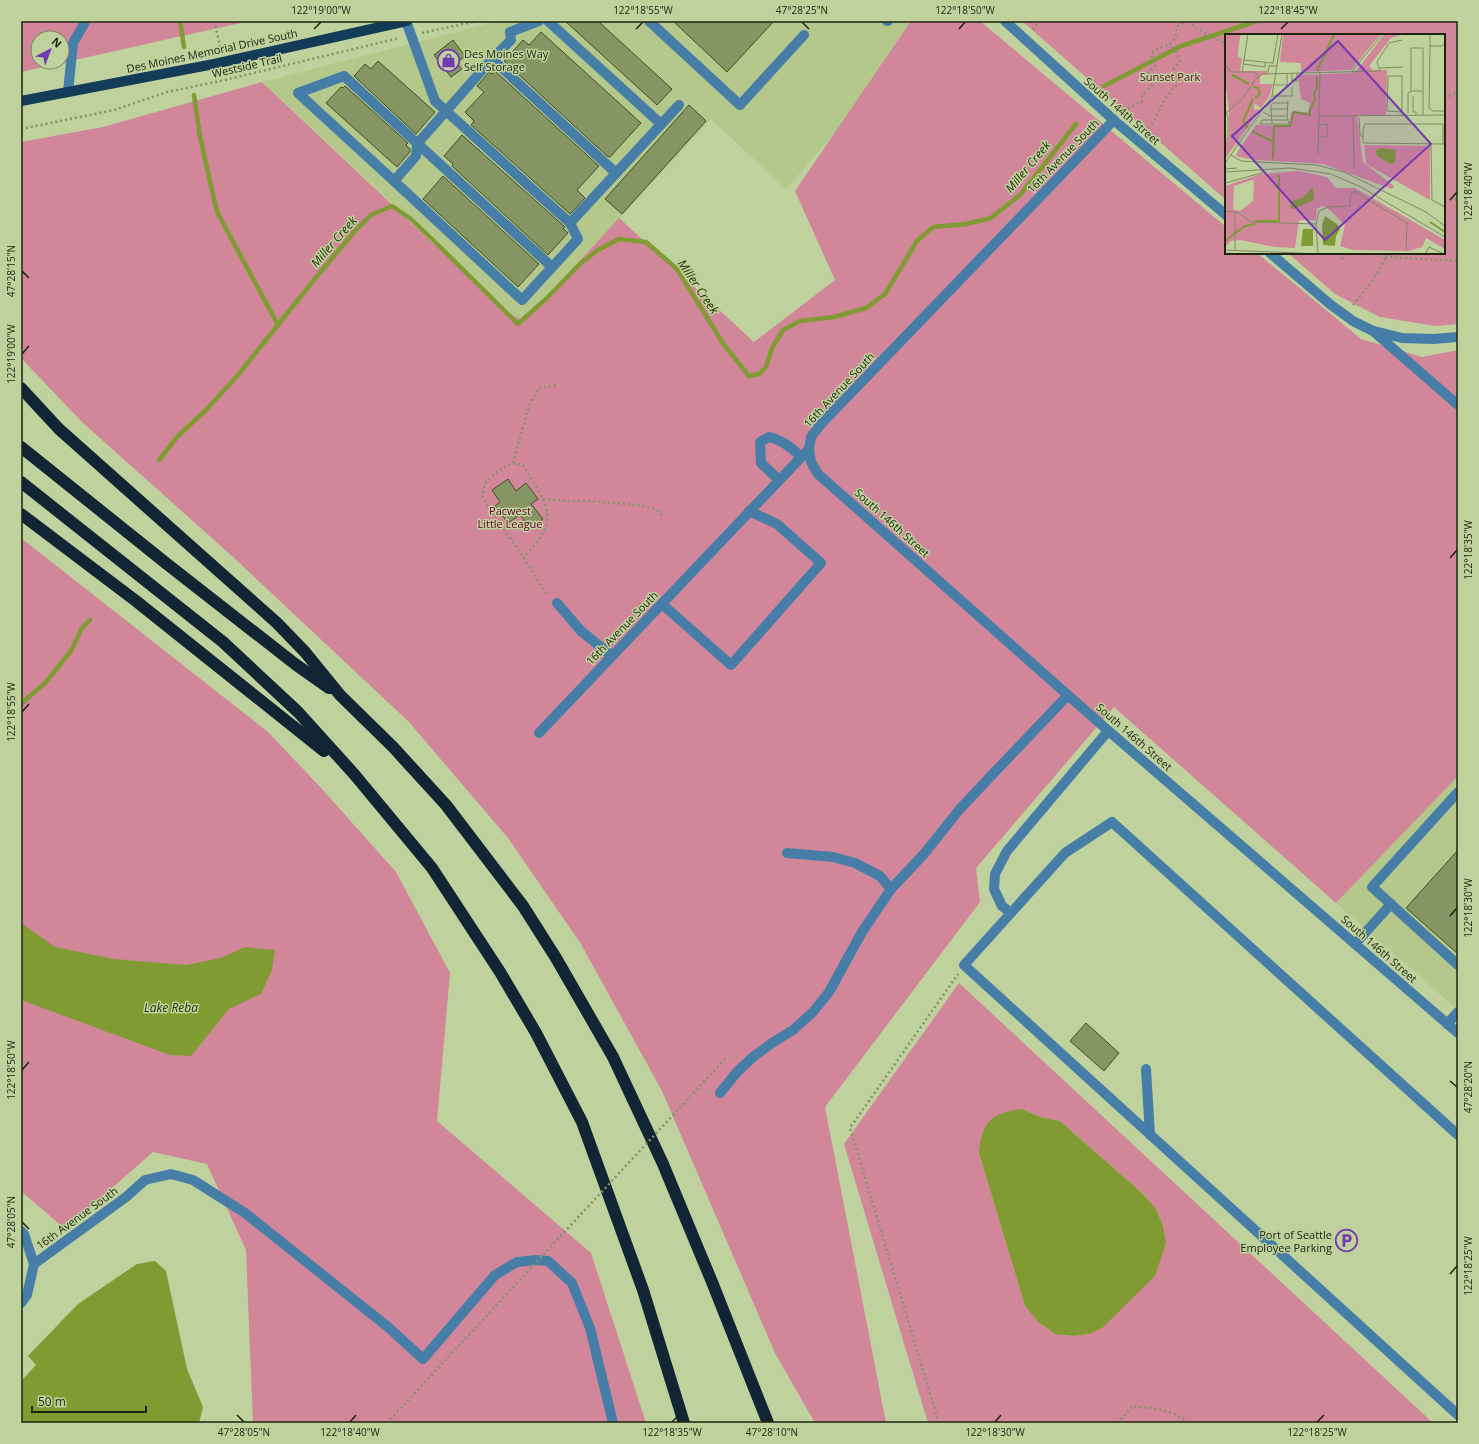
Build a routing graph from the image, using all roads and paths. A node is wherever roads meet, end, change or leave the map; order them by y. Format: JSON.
{"nodes":[{"id":1,"x":84,"y":21,"type":"edge"},
{"id":2,"x":214,"y":21,"type":"edge"},
{"id":3,"x":407,"y":21,"type":"edge"},
{"id":4,"x":477,"y":21,"type":"edge"},
{"id":5,"x":539,"y":21,"type":"edge"},
{"id":6,"x":548,"y":21,"type":"edge"},
{"id":7,"x":649,"y":21,"type":"edge"},
{"id":8,"x":1005,"y":21,"type":"edge"},
{"id":9,"x":1188,"y":21,"type":"edge"},
{"id":10,"x":410,"y":35,"type":"junction"},
{"id":11,"x":804,"y":35,"type":"dead end"},
{"id":12,"x":1225,"y":43,"type":"edge"},
{"id":13,"x":1170,"y":44,"type":"junction"},
{"id":14,"x":492,"y":59,"type":"junction"},
{"id":15,"x":223,"y":62,"type":"junction"},
{"id":16,"x":68,"y":92,"type":"junction"},
{"id":17,"x":1458,"y":92,"type":"edge"},
{"id":18,"x":1445,"y":98,"type":"edge"},
{"id":19,"x":21,"y":101,"type":"edge"},
{"id":20,"x":679,"y":105,"type":"dead end"},
{"id":21,"x":446,"y":110,"type":"junction"},
{"id":22,"x":1115,"y":121,"type":"junction"},
{"id":23,"x":661,"y":124,"type":"junction"},
{"id":24,"x":21,"y":129,"type":"edge"},
{"id":25,"x":1138,"y":141,"type":"junction"},
{"id":26,"x":417,"y":144,"type":"junction"},
{"id":27,"x":616,"y":173,"type":"junction"},
{"id":28,"x":394,"y":181,"type":"junction"},
{"id":29,"x":1458,"y":199,"type":"edge"},
{"id":30,"x":1445,"y":201,"type":"edge"},
{"id":31,"x":1225,"y":215,"type":"edge"},
{"id":32,"x":570,"y":223,"type":"junction"},
{"id":33,"x":1271,"y":254,"type":"edge"},
{"id":34,"x":1344,"y":254,"type":"edge"},
{"id":35,"x":1378,"y":254,"type":"edge"},
{"id":36,"x":1388,"y":254,"type":"edge"},
{"id":37,"x":1392,"y":254,"type":"edge"},
{"id":38,"x":1386,"y":257,"type":"junction"},
{"id":39,"x":1397,"y":257,"type":"junction"},
{"id":40,"x":1342,"y":259,"type":"dead end"},
{"id":41,"x":1458,"y":261,"type":"edge"},
{"id":42,"x":552,"y":267,"type":"junction"},
{"id":43,"x":1345,"y":315,"type":"junction"},
{"id":44,"x":1373,"y":331,"type":"junction"},
{"id":45,"x":1458,"y":337,"type":"edge"},
{"id":46,"x":556,"y":385,"type":"dead end"},
{"id":47,"x":21,"y":388,"type":"edge"},
{"id":48,"x":1458,"y":405,"type":"edge"},
{"id":49,"x":21,"y":447,"type":"edge"},
{"id":50,"x":805,"y":453,"type":"junction"},
{"id":51,"x":513,"y":463,"type":"junction"},
{"id":52,"x":779,"y":480,"type":"junction"},
{"id":53,"x":21,"y":482,"type":"edge"},
{"id":54,"x":542,"y":499,"type":"junction"},
{"id":55,"x":749,"y":511,"type":"junction"},
{"id":56,"x":21,"y":514,"type":"edge"},
{"id":57,"x":662,"y":515,"type":"dead end"},
{"id":58,"x":523,"y":558,"type":"junction"},
{"id":59,"x":557,"y":603,"type":"joint"},
{"id":60,"x":662,"y":604,"type":"junction"},
{"id":61,"x":612,"y":656,"type":"junction"},
{"id":62,"x":340,"y":695,"type":"junction"},
{"id":63,"x":1068,"y":695,"type":"junction"},
{"id":64,"x":1108,"y":731,"type":"junction"},
{"id":65,"x":539,"y":732,"type":"dead end"},
{"id":66,"x":354,"y":774,"type":"junction"},
{"id":67,"x":1458,"y":792,"type":"edge"},
{"id":68,"x":787,"y":853,"type":"dead end"},
{"id":69,"x":891,"y":889,"type":"junction"},
{"id":70,"x":1391,"y":904,"type":"junction"},
{"id":71,"x":1011,"y":913,"type":"junction"},
{"id":72,"x":1355,"y":944,"type":"junction"},
{"id":73,"x":964,"y":965,"type":"junction"},
{"id":74,"x":1458,"y":965,"type":"edge"},
{"id":75,"x":1458,"y":1012,"type":"edge"},
{"id":76,"x":1447,"y":1024,"type":"junction"},
{"id":77,"x":1458,"y":1033,"type":"edge"},
{"id":78,"x":727,"y":1057,"type":"dead end"},
{"id":79,"x":1146,"y":1069,"type":"dead end"},
{"id":80,"x":720,"y":1093,"type":"dead end"},
{"id":81,"x":1150,"y":1135,"type":"junction"},
{"id":82,"x":1458,"y":1135,"type":"edge"},
{"id":83,"x":21,"y":1231,"type":"edge"},
{"id":84,"x":34,"y":1264,"type":"junction"},
{"id":85,"x":21,"y":1303,"type":"edge"},
{"id":86,"x":1458,"y":1415,"type":"edge"},
{"id":87,"x":387,"y":1423,"type":"edge"},
{"id":88,"x":613,"y":1423,"type":"edge"},
{"id":89,"x":684,"y":1423,"type":"edge"},
{"id":90,"x":768,"y":1423,"type":"edge"},
{"id":91,"x":939,"y":1423,"type":"edge"},
{"id":92,"x":1118,"y":1423,"type":"edge"},
{"id":93,"x":1187,"y":1423,"type":"edge"}],
"edges":[{"from":1,"to":16,"type":"street"},
{"from":2,"to":15,"type":"path"},
{"from":3,"to":10,"type":"street"},
{"from":3,"to":15,"type":"main road","name":"Des Moines Memorial Drive South"},
{"from":4,"to":10,"type":"path","name":"Westside Trail"},
{"from":5,"to":14,"type":"street"},
{"from":6,"to":23,"type":"street"},
{"from":7,"to":11,"type":"street"},
{"from":8,"to":22,"type":"street","name":"South 144th Street"},
{"from":9,"to":12,"type":"path"},
{"from":9,"to":13,"type":"path"},
{"from":10,"to":21,"type":"street"},
{"from":10,"to":24,"type":"path","name":"Westside Trail"},
{"from":13,"to":22,"type":"path"},
{"from":13,"to":25,"type":"path"},
{"from":14,"to":21,"type":"street"},
{"from":14,"to":27,"type":"street"},
{"from":15,"to":16,"type":"main road","name":"Des Moines Memorial Drive South"},
{"from":16,"to":19,"type":"main road","name":"Des Moines Memorial Drive South"},
{"from":17,"to":18,"type":"path"},
{"from":20,"to":23,"type":"street"},
{"from":21,"to":26,"type":"street"},
{"from":21,"to":32,"type":"street"},
{"from":22,"to":25,"type":"street","name":"South 144th Street"},
{"from":22,"to":50,"type":"street","name":"16th Avenue South"},
{"from":23,"to":27,"type":"street"},
{"from":25,"to":31,"type":"street","name":"South 144th Street"},
{"from":26,"to":28,"type":"street"},
{"from":26,"to":28,"type":"street"},
{"from":26,"to":42,"type":"street"},
{"from":27,"to":32,"type":"street"},
{"from":28,"to":42,"type":"street"},
{"from":29,"to":30,"type":"path"},
{"from":32,"to":42,"type":"street"},
{"from":33,"to":43,"type":"street"},
{"from":34,"to":40,"type":"path"},
{"from":35,"to":38,"type":"path"},
{"from":36,"to":38,"type":"path"},
{"from":37,"to":39,"type":"path"},
{"from":38,"to":39,"type":"path"},
{"from":38,"to":43,"type":"path"},
{"from":39,"to":41,"type":"path"},
{"from":43,"to":44,"type":"street"},
{"from":44,"to":45,"type":"street"},
{"from":44,"to":48,"type":"street"},
{"from":46,"to":51,"type":"path"},
{"from":47,"to":62,"type":"highway"},
{"from":49,"to":62,"type":"highway"},
{"from":50,"to":52,"type":"street","name":"16th Avenue South"},
{"from":50,"to":52,"type":"street"},
{"from":50,"to":63,"type":"street","name":"South 146th Street"},
{"from":51,"to":54,"type":"path"},
{"from":51,"to":58,"type":"path"},
{"from":52,"to":55,"type":"street","name":"16th Avenue South"},
{"from":53,"to":66,"type":"highway"},
{"from":54,"to":57,"type":"path"},
{"from":54,"to":58,"type":"path"},
{"from":55,"to":60,"type":"street","name":"16th Avenue South"},
{"from":55,"to":60,"type":"street"},
{"from":56,"to":66,"type":"highway"},
{"from":58,"to":59,"type":"path"},
{"from":59,"to":61,"type":"street"},
{"from":60,"to":61,"type":"street","name":"16th Avenue South"},
{"from":61,"to":65,"type":"street","name":"16th Avenue South"},
{"from":62,"to":90,"type":"highway"},
{"from":63,"to":64,"type":"street","name":"South 146th Street"},
{"from":63,"to":69,"type":"street"},
{"from":64,"to":71,"type":"street"},
{"from":64,"to":72,"type":"street","name":"South 146th Street"},
{"from":66,"to":89,"type":"highway"},
{"from":67,"to":70,"type":"street"},
{"from":68,"to":69,"type":"street"},
{"from":69,"to":80,"type":"street"},
{"from":70,"to":72,"type":"street"},
{"from":70,"to":74,"type":"street"},
{"from":71,"to":73,"type":"street"},
{"from":71,"to":82,"type":"street"},
{"from":72,"to":76,"type":"street","name":"South 146th Street"},
{"from":73,"to":81,"type":"street"},
{"from":73,"to":91,"type":"path"},
{"from":75,"to":76,"type":"street"},
{"from":76,"to":77,"type":"street","name":"South 146th Street"},
{"from":78,"to":87,"type":"path","bridge":true},
{"from":79,"to":81,"type":"street"},
{"from":81,"to":86,"type":"street"},
{"from":83,"to":84,"type":"street"},
{"from":84,"to":85,"type":"street","name":"16th Avenue South"},
{"from":84,"to":88,"type":"street","name":"16th Avenue South"},
{"from":92,"to":93,"type":"path"}]}
